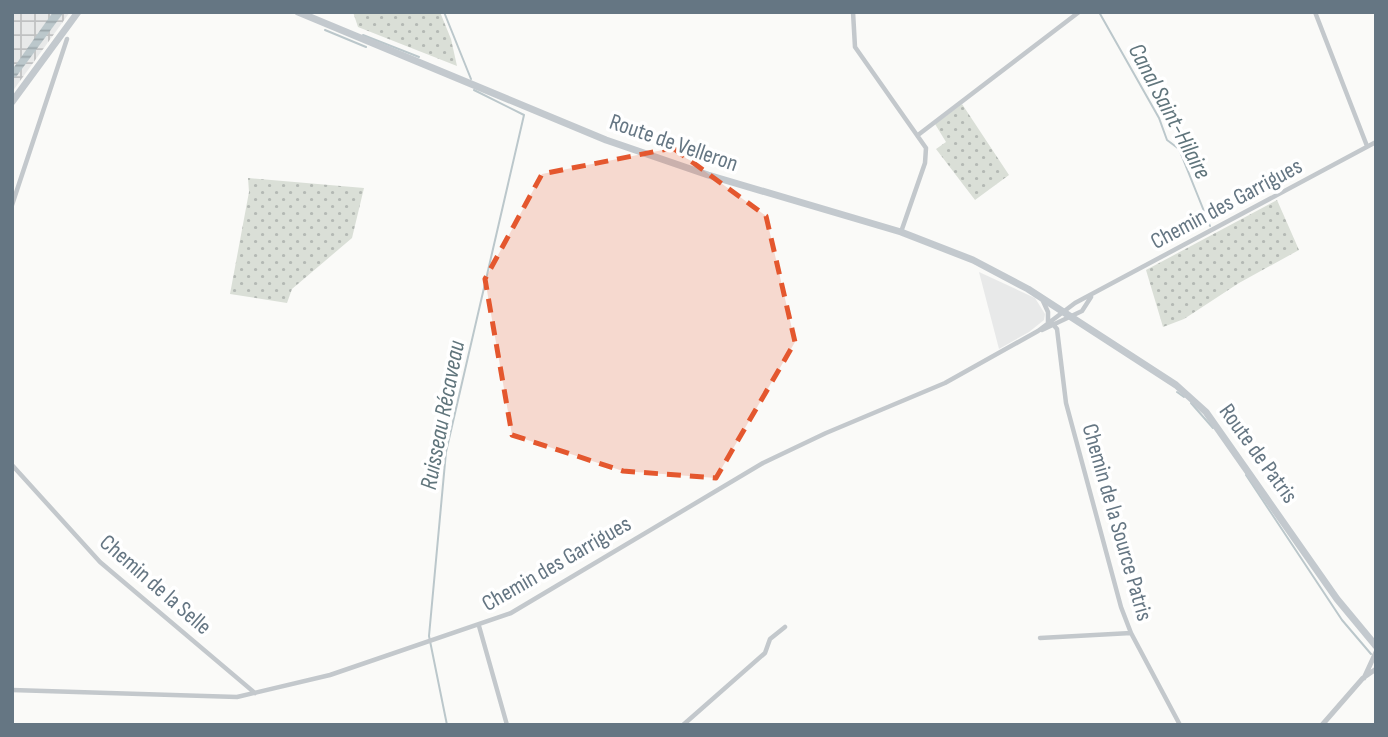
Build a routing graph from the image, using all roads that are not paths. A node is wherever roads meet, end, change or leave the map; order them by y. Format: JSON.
{"nodes":[{"id":1,"x":78,"y":12,"type":"edge"},
{"id":2,"x":298,"y":12,"type":"edge"},
{"id":3,"x":853,"y":12,"type":"edge"},
{"id":4,"x":1079,"y":12,"type":"edge"},
{"id":5,"x":1315,"y":12,"type":"edge"},
{"id":6,"x":67,"y":39,"type":"dead end"},
{"id":7,"x":12,"y":102,"type":"edge"},
{"id":8,"x":918,"y":135,"type":"junction"},
{"id":9,"x":1376,"y":142,"type":"edge"},
{"id":10,"x":1367,"y":146,"type":"junction"},
{"id":11,"x":12,"y":205,"type":"edge"},
{"id":12,"x":901,"y":232,"type":"junction"},
{"id":13,"x":1094,"y":295,"type":"junction"},
{"id":14,"x":1040,"y":296,"type":"junction"},
{"id":15,"x":1082,"y":311,"type":"junction"},
{"id":16,"x":1063,"y":312,"type":"junction"},
{"id":17,"x":1071,"y":318,"type":"junction"},
{"id":18,"x":1051,"y":323,"type":"junction"},
{"id":19,"x":1084,"y":327,"type":"junction"},
{"id":20,"x":12,"y":466,"type":"edge"},
{"id":21,"x":479,"y":626,"type":"junction"},
{"id":22,"x":785,"y":627,"type":"dead end"},
{"id":23,"x":1130,"y":634,"type":"junction"},
{"id":24,"x":1040,"y":638,"type":"dead end"},
{"id":25,"x":1376,"y":646,"type":"edge"},
{"id":26,"x":1376,"y":652,"type":"edge"},
{"id":27,"x":1376,"y":669,"type":"edge"},
{"id":28,"x":1363,"y":678,"type":"junction"},
{"id":29,"x":12,"y":690,"type":"edge"},
{"id":30,"x":255,"y":693,"type":"junction"},
{"id":31,"x":507,"y":725,"type":"edge"},
{"id":32,"x":683,"y":725,"type":"edge"},
{"id":33,"x":1180,"y":725,"type":"edge"},
{"id":34,"x":1322,"y":725,"type":"edge"}],
"edges":[{"from":1,"to":7,"type":"main road"},
{"from":2,"to":12,"type":"main road","name":"Route de Velleron"},
{"from":3,"to":8,"type":"street"},
{"from":4,"to":8,"type":"street"},
{"from":5,"to":10,"type":"street"},
{"from":6,"to":11,"type":"street"},
{"from":8,"to":12,"type":"street"},
{"from":9,"to":10,"type":"street","name":"Chemin des Garrigues"},
{"from":10,"to":13,"type":"street","name":"Chemin des Garrigues"},
{"from":12,"to":14,"type":"main road","name":"Route de Velleron"},
{"from":13,"to":15,"type":"street","name":"Chemin des Garrigues"},
{"from":13,"to":16,"type":"street","name":"Chemin des Garrigues"},
{"from":14,"to":16,"type":"main road","name":"Route de Patris"},
{"from":14,"to":18,"type":"street"},
{"from":15,"to":17,"type":"street","name":"Chemin des Garrigues"},
{"from":15,"to":19,"type":"street"},
{"from":16,"to":17,"type":"main road","name":"Route de Patris"},
{"from":16,"to":18,"type":"street","name":"Chemin des Garrigues"},
{"from":17,"to":18,"type":"street","name":"Chemin des Garrigues"},
{"from":17,"to":19,"type":"main road","name":"Route de Patris"},
{"from":18,"to":21,"type":"street","name":"Chemin des Garrigues"},
{"from":18,"to":23,"type":"street","name":"Chemin de la Source Patris"},
{"from":19,"to":25,"type":"main road","name":"Route de Patris"},
{"from":20,"to":30,"type":"street","name":"Chemin de la Selle"},
{"from":21,"to":30,"type":"street","name":"Chemin des Garrigues"},
{"from":21,"to":31,"type":"street"},
{"from":22,"to":32,"type":"street"},
{"from":23,"to":24,"type":"street"},
{"from":23,"to":33,"type":"street","name":"Chemin de la Source Patris"},
{"from":26,"to":28,"type":"street"},
{"from":27,"to":28,"type":"street"},
{"from":28,"to":34,"type":"street"},
{"from":29,"to":30,"type":"street","name":"Chemin des Garrigues"}]}
